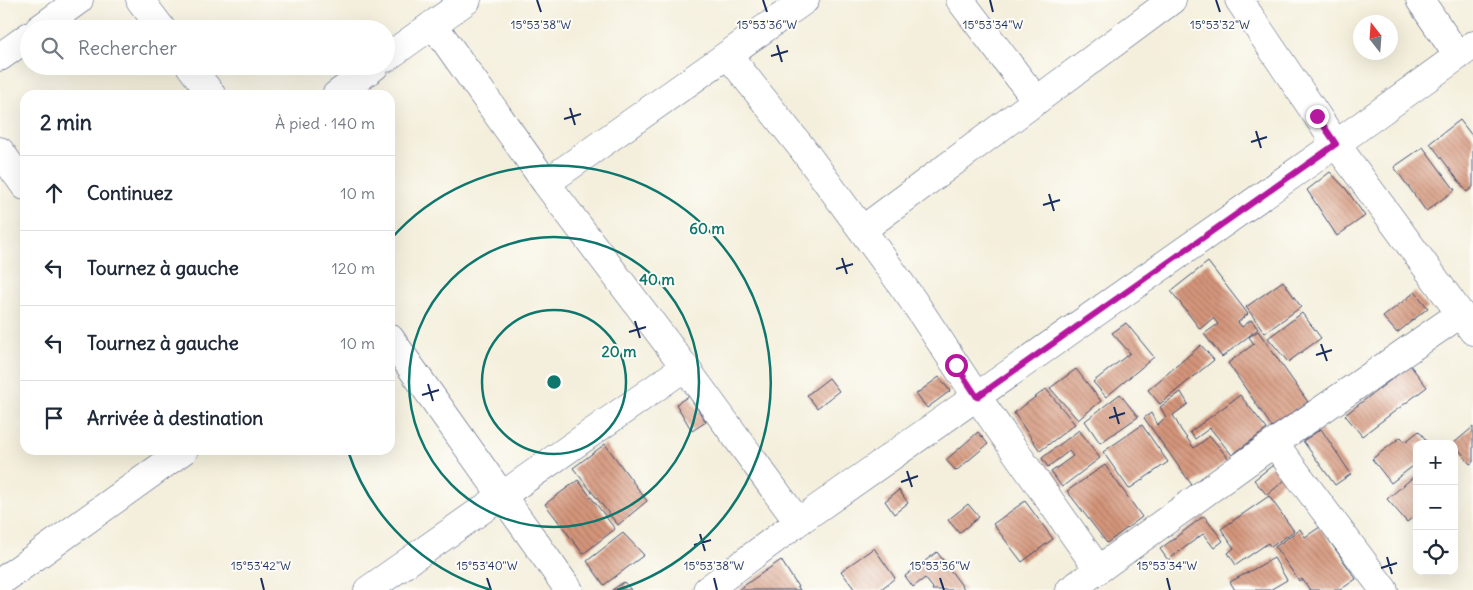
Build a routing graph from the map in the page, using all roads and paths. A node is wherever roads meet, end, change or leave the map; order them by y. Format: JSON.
{"nodes":[{"id":1,"x":79,"y":0,"type":"edge"},
{"id":2,"x":140,"y":0,"type":"edge"},
{"id":3,"x":467,"y":0,"type":"edge"},
{"id":4,"x":805,"y":0,"type":"edge"},
{"id":5,"x":960,"y":0,"type":"edge"},
{"id":6,"x":1172,"y":0,"type":"edge"},
{"id":7,"x":1238,"y":0,"type":"edge"},
{"id":8,"x":1420,"y":0,"type":"edge"},
{"id":9,"x":51,"y":20,"type":"edge"},
{"id":10,"x":155,"y":20,"type":"edge"},
{"id":11,"x":433,"y":24,"type":"junction"},
{"id":12,"x":20,"y":43,"type":"edge"},
{"id":13,"x":395,"y":51,"type":"edge"},
{"id":14,"x":1466,"y":51,"type":"edge"},
{"id":15,"x":728,"y":55,"type":"junction"},
{"id":16,"x":0,"y":57,"type":"edge"},
{"id":17,"x":197,"y":75,"type":"edge"},
{"id":18,"x":363,"y":75,"type":"edge"},
{"id":19,"x":208,"y":90,"type":"edge"},
{"id":20,"x":343,"y":90,"type":"edge"},
{"id":21,"x":1036,"y":100,"type":"junction"},
{"id":22,"x":1336,"y":144,"type":"junction"},
{"id":23,"x":0,"y":151,"type":"edge"},
{"id":24,"x":20,"y":179,"type":"edge"},
{"id":25,"x":546,"y":183,"type":"junction"},
{"id":26,"x":862,"y":230,"type":"junction"},
{"id":27,"x":1467,"y":323,"type":"edge"},
{"id":28,"x":395,"y":345,"type":"edge"},
{"id":29,"x":685,"y":367,"type":"junction"},
{"id":30,"x":977,"y":397,"type":"junction"},
{"id":31,"x":1274,"y":443,"type":"junction"},
{"id":32,"x":177,"y":455,"type":"edge"},
{"id":33,"x":501,"y":494,"type":"junction"},
{"id":34,"x":798,"y":522,"type":"junction"},
{"id":35,"x":1098,"y":569,"type":"junction"},
{"id":36,"x":7,"y":580,"type":"edge"},
{"id":37,"x":1380,"y":589,"type":"edge"},
{"id":38,"x":368,"y":590,"type":"edge"},
{"id":39,"x":569,"y":590,"type":"edge"},
{"id":40,"x":707,"y":590,"type":"edge"},
{"id":41,"x":1070,"y":590,"type":"edge"}],
"edges":[{"from":1,"to":9,"type":"street"},
{"from":2,"to":10,"type":"street"},
{"from":3,"to":11,"type":"street"},
{"from":4,"to":15,"type":"street"},
{"from":5,"to":21,"type":"street"},
{"from":6,"to":21,"type":"street"},
{"from":7,"to":22,"type":"street"},
{"from":8,"to":14,"type":"street"},
{"from":11,"to":13,"type":"street"},
{"from":11,"to":25,"type":"street"},
{"from":12,"to":16,"type":"street"},
{"from":14,"to":22,"type":"street"},
{"from":15,"to":25,"type":"street"},
{"from":15,"to":26,"type":"street"},
{"from":17,"to":19,"type":"street"},
{"from":18,"to":20,"type":"street"},
{"from":21,"to":26,"type":"street"},
{"from":22,"to":27,"type":"street"},
{"from":22,"to":30,"type":"street"},
{"from":23,"to":24,"type":"street"},
{"from":25,"to":29,"type":"street"},
{"from":26,"to":30,"type":"street"},
{"from":27,"to":31,"type":"street"},
{"from":28,"to":33,"type":"street"},
{"from":29,"to":33,"type":"street"},
{"from":29,"to":34,"type":"street"},
{"from":30,"to":34,"type":"street"},
{"from":30,"to":35,"type":"street"},
{"from":31,"to":35,"type":"street"},
{"from":31,"to":37,"type":"street"},
{"from":32,"to":36,"type":"street"},
{"from":33,"to":38,"type":"street"},
{"from":33,"to":39,"type":"street"},
{"from":34,"to":40,"type":"street"},
{"from":35,"to":41,"type":"street"}]}
